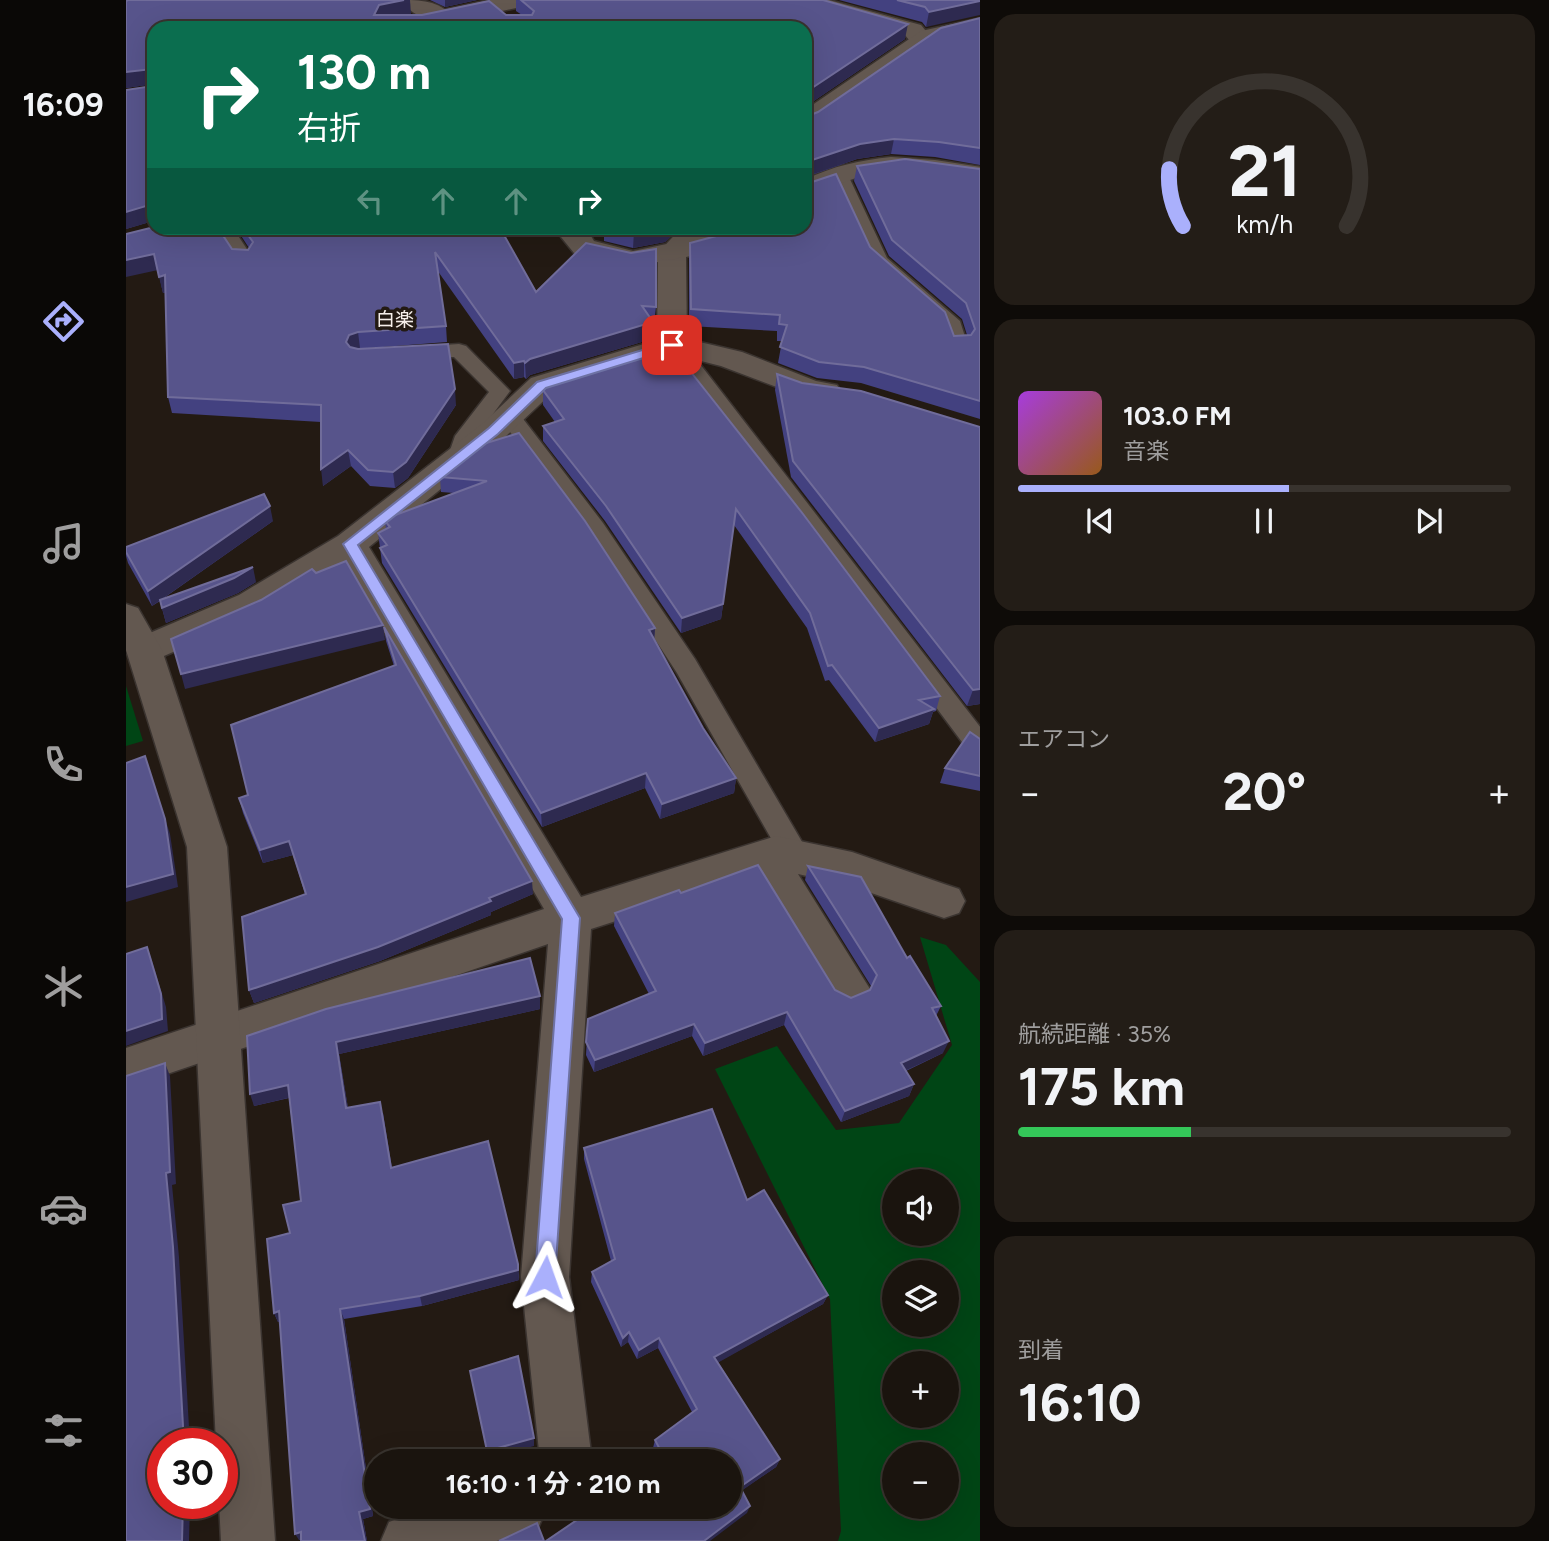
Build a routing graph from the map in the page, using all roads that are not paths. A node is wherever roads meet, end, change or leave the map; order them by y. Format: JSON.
{"nodes":[{"id":1,"x":411,"y":0,"type":"edge"},
{"id":2,"x":803,"y":0,"type":"edge"},
{"id":3,"x":519,"y":5,"type":"edge"},
{"id":4,"x":441,"y":17,"type":"junction"},
{"id":5,"x":422,"y":21,"type":"edge"},
{"id":6,"x":980,"y":25,"type":"edge"},
{"id":7,"x":922,"y":41,"type":"junction"},
{"id":8,"x":812,"y":116,"type":"edge"},
{"id":9,"x":839,"y":175,"type":"junction"},
{"id":10,"x":980,"y":175,"type":"edge"},
{"id":11,"x":812,"y":187,"type":"edge"},
{"id":12,"x":228,"y":235,"type":"edge"},
{"id":13,"x":575,"y":235,"type":"edge"},
{"id":14,"x":689,"y":235,"type":"edge"},
{"id":15,"x":727,"y":235,"type":"edge"},
{"id":16,"x":672,"y":253,"type":"junction"},
{"id":17,"x":244,"y":260,"type":"edge"},
{"id":18,"x":672,"y":345,"type":"junction"},
{"id":19,"x":958,"y":346,"type":"edge"},
{"id":20,"x":397,"y":354,"type":"edge"},
{"id":21,"x":860,"y":396,"type":"edge"},
{"id":22,"x":509,"y":416,"type":"junction"},
{"id":23,"x":458,"y":459,"type":"junction"},
{"id":24,"x":350,"y":544,"type":"junction"},
{"id":25,"x":135,"y":634,"type":"edge"},
{"id":26,"x":980,"y":740,"type":"edge"},
{"id":27,"x":780,"y":855,"type":"junction"},
{"id":28,"x":944,"y":901,"type":"dead end"},
{"id":29,"x":571,"y":918,"type":"junction"},
{"id":30,"x":848,"y":989,"type":"dead end"},
{"id":31,"x":219,"y":1035,"type":"junction"},
{"id":32,"x":126,"y":1068,"type":"edge"},
{"id":33,"x":565,"y":1449,"type":"edge"},
{"id":34,"x":480,"y":1519,"type":"edge"},
{"id":35,"x":248,"y":1541,"type":"edge"},
{"id":36,"x":408,"y":1541,"type":"edge"}],
"edges":[{"from":1,"to":4,"type":"street"},
{"from":2,"to":7,"type":"street"},
{"from":3,"to":4,"type":"street"},
{"from":4,"to":5,"type":"street"},
{"from":6,"to":7,"type":"street"},
{"from":7,"to":8,"type":"street"},
{"from":9,"to":10,"type":"street"},
{"from":9,"to":11,"type":"street"},
{"from":9,"to":19,"type":"lane"},
{"from":12,"to":17,"type":"lane"},
{"from":13,"to":16,"type":"street"},
{"from":14,"to":16,"type":"street"},
{"from":15,"to":16,"type":"street"},
{"from":16,"to":18,"type":"street"},
{"from":18,"to":21,"type":"street"},
{"from":18,"to":22,"type":"street"},
{"from":18,"to":26,"type":"lane"},
{"from":20,"to":23,"type":"lane"},
{"from":22,"to":23,"type":"street"},
{"from":22,"to":27,"type":"lane"},
{"from":23,"to":24,"type":"street"},
{"from":24,"to":25,"type":"street"},
{"from":24,"to":29,"type":"street"},
{"from":25,"to":31,"type":"street"},
{"from":27,"to":28,"type":"street"},
{"from":27,"to":29,"type":"street"},
{"from":27,"to":30,"type":"street"},
{"from":29,"to":31,"type":"street"},
{"from":29,"to":33,"type":"street"},
{"from":31,"to":32,"type":"street"},
{"from":31,"to":35,"type":"street"},
{"from":34,"to":36,"type":"street"}]}
